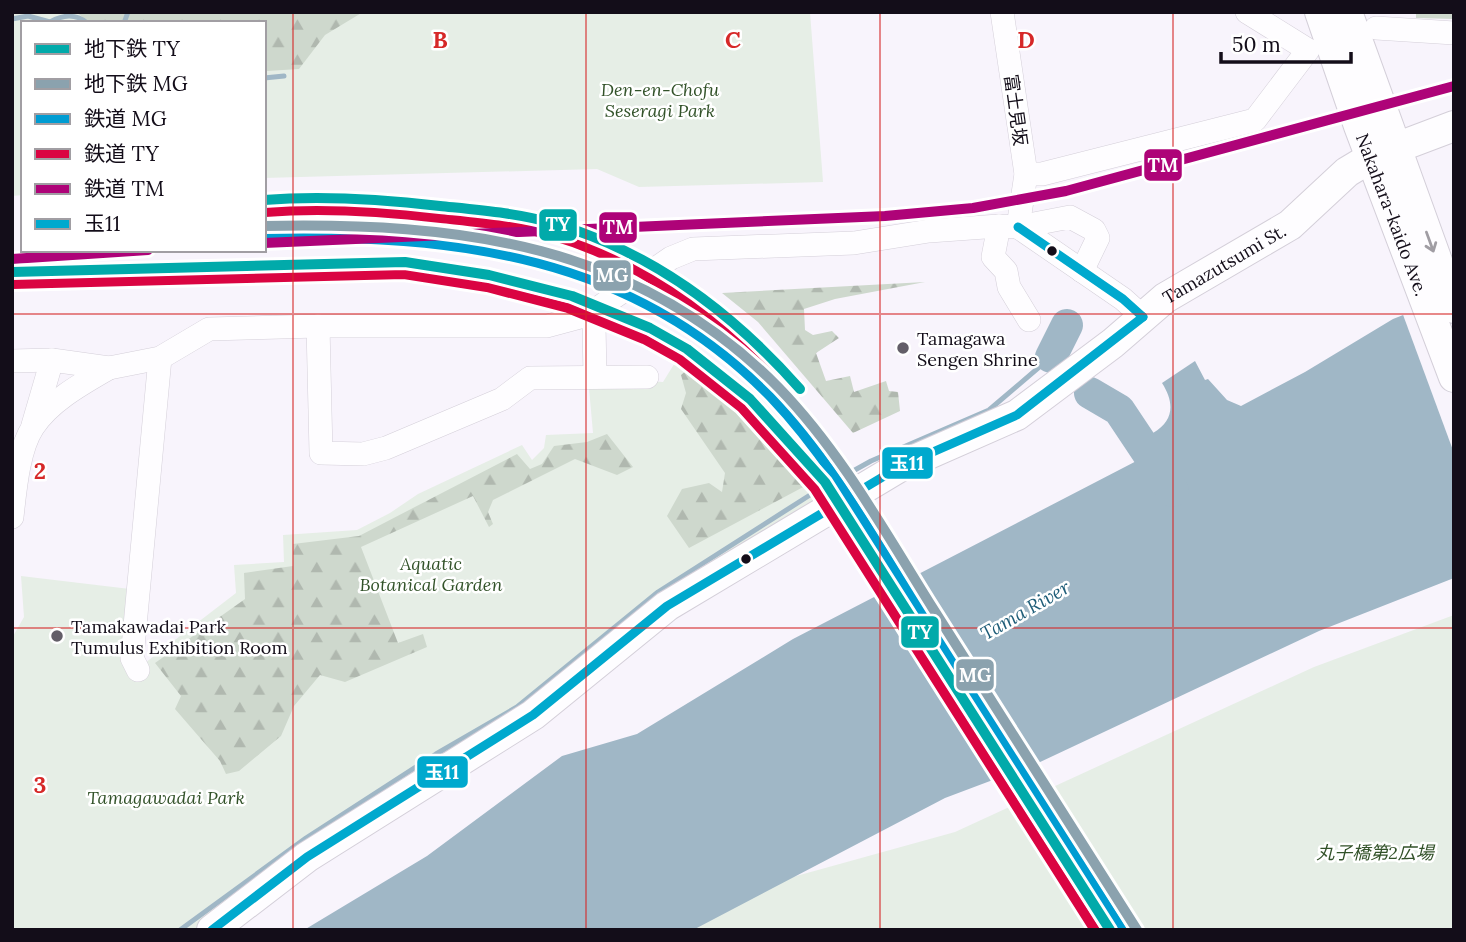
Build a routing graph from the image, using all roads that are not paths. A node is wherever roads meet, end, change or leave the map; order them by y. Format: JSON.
{"nodes":[{"id":1,"x":1002,"y":12,"type":"edge"},
{"id":2,"x":1247,"y":12,"type":"edge"},
{"id":3,"x":1320,"y":12,"type":"edge"},
{"id":4,"x":1347,"y":12,"type":"edge"},
{"id":5,"x":1376,"y":28,"type":"dead end"},
{"id":6,"x":1454,"y":33,"type":"edge"},
{"id":7,"x":1360,"y":90,"type":"junction"},
{"id":8,"x":1454,"y":126,"type":"edge"},
{"id":9,"x":1383,"y":152,"type":"junction"},
{"id":10,"x":1027,"y":174,"type":"junction"},
{"id":11,"x":1395,"y":183,"type":"junction"},
{"id":12,"x":1009,"y":226,"type":"junction"},
{"id":13,"x":1082,"y":271,"type":"junction"},
{"id":14,"x":1454,"y":308,"type":"edge"},
{"id":15,"x":588,"y":315,"type":"junction"},
{"id":16,"x":1143,"y":317,"type":"junction"},
{"id":17,"x":1029,"y":320,"type":"dead end"},
{"id":18,"x":318,"y":326,"type":"junction"},
{"id":19,"x":160,"y":358,"type":"junction"},
{"id":20,"x":52,"y":360,"type":"junction"},
{"id":21,"x":12,"y":361,"type":"edge"},
{"id":22,"x":109,"y":368,"type":"junction"},
{"id":23,"x":594,"y":377,"type":"junction"},
{"id":24,"x":648,"y":377,"type":"dead end"},
{"id":25,"x":1454,"y":377,"type":"edge"},
{"id":26,"x":32,"y":428,"type":"junction"},
{"id":27,"x":12,"y":517,"type":"edge"},
{"id":28,"x":138,"y":670,"type":"dead end"},
{"id":29,"x":212,"y":930,"type":"edge"}],
"edges":[{"from":1,"to":10,"type":"street","name":"富士見坂"},
{"from":2,"to":10,"type":"street"},
{"from":3,"to":7,"type":"main road","name":"Nakahara-kaido Ave."},
{"from":4,"to":7,"type":"main road","name":"Nakahara-kaido Ave."},
{"from":5,"to":6,"type":"street"},
{"from":7,"to":9,"type":"main road","name":"Nakahara-kaido Ave."},
{"from":8,"to":9,"type":"main road","name":"Tamazutsumi St."},
{"from":9,"to":11,"type":"main road","name":"Nakahara-kaido Ave."},
{"from":9,"to":16,"type":"main road","name":"Tamazutsumi St."},
{"from":10,"to":12,"type":"street","name":"富士見坂"},
{"from":11,"to":14,"type":"main road","name":"Nakahara-kaido Ave.","one_way":true},
{"from":11,"to":25,"type":"main road","name":"Nakahara-kaido Ave."},
{"from":12,"to":13,"type":"street"},
{"from":12,"to":13,"type":"street"},
{"from":12,"to":15,"type":"street"},
{"from":12,"to":17,"type":"street","name":"富士見坂"},
{"from":13,"to":16,"type":"street"},
{"from":15,"to":18,"type":"street"},
{"from":15,"to":23,"type":"street"},
{"from":16,"to":29,"type":"main road","name":"Tamazutsumi St."},
{"from":18,"to":19,"type":"street"},
{"from":18,"to":23,"type":"street"},
{"from":19,"to":22,"type":"street"},
{"from":19,"to":28,"type":"street"},
{"from":20,"to":21,"type":"street"},
{"from":20,"to":22,"type":"street"},
{"from":20,"to":26,"type":"street"},
{"from":22,"to":26,"type":"street"},
{"from":23,"to":24,"type":"street"},
{"from":26,"to":27,"type":"street"}]}
